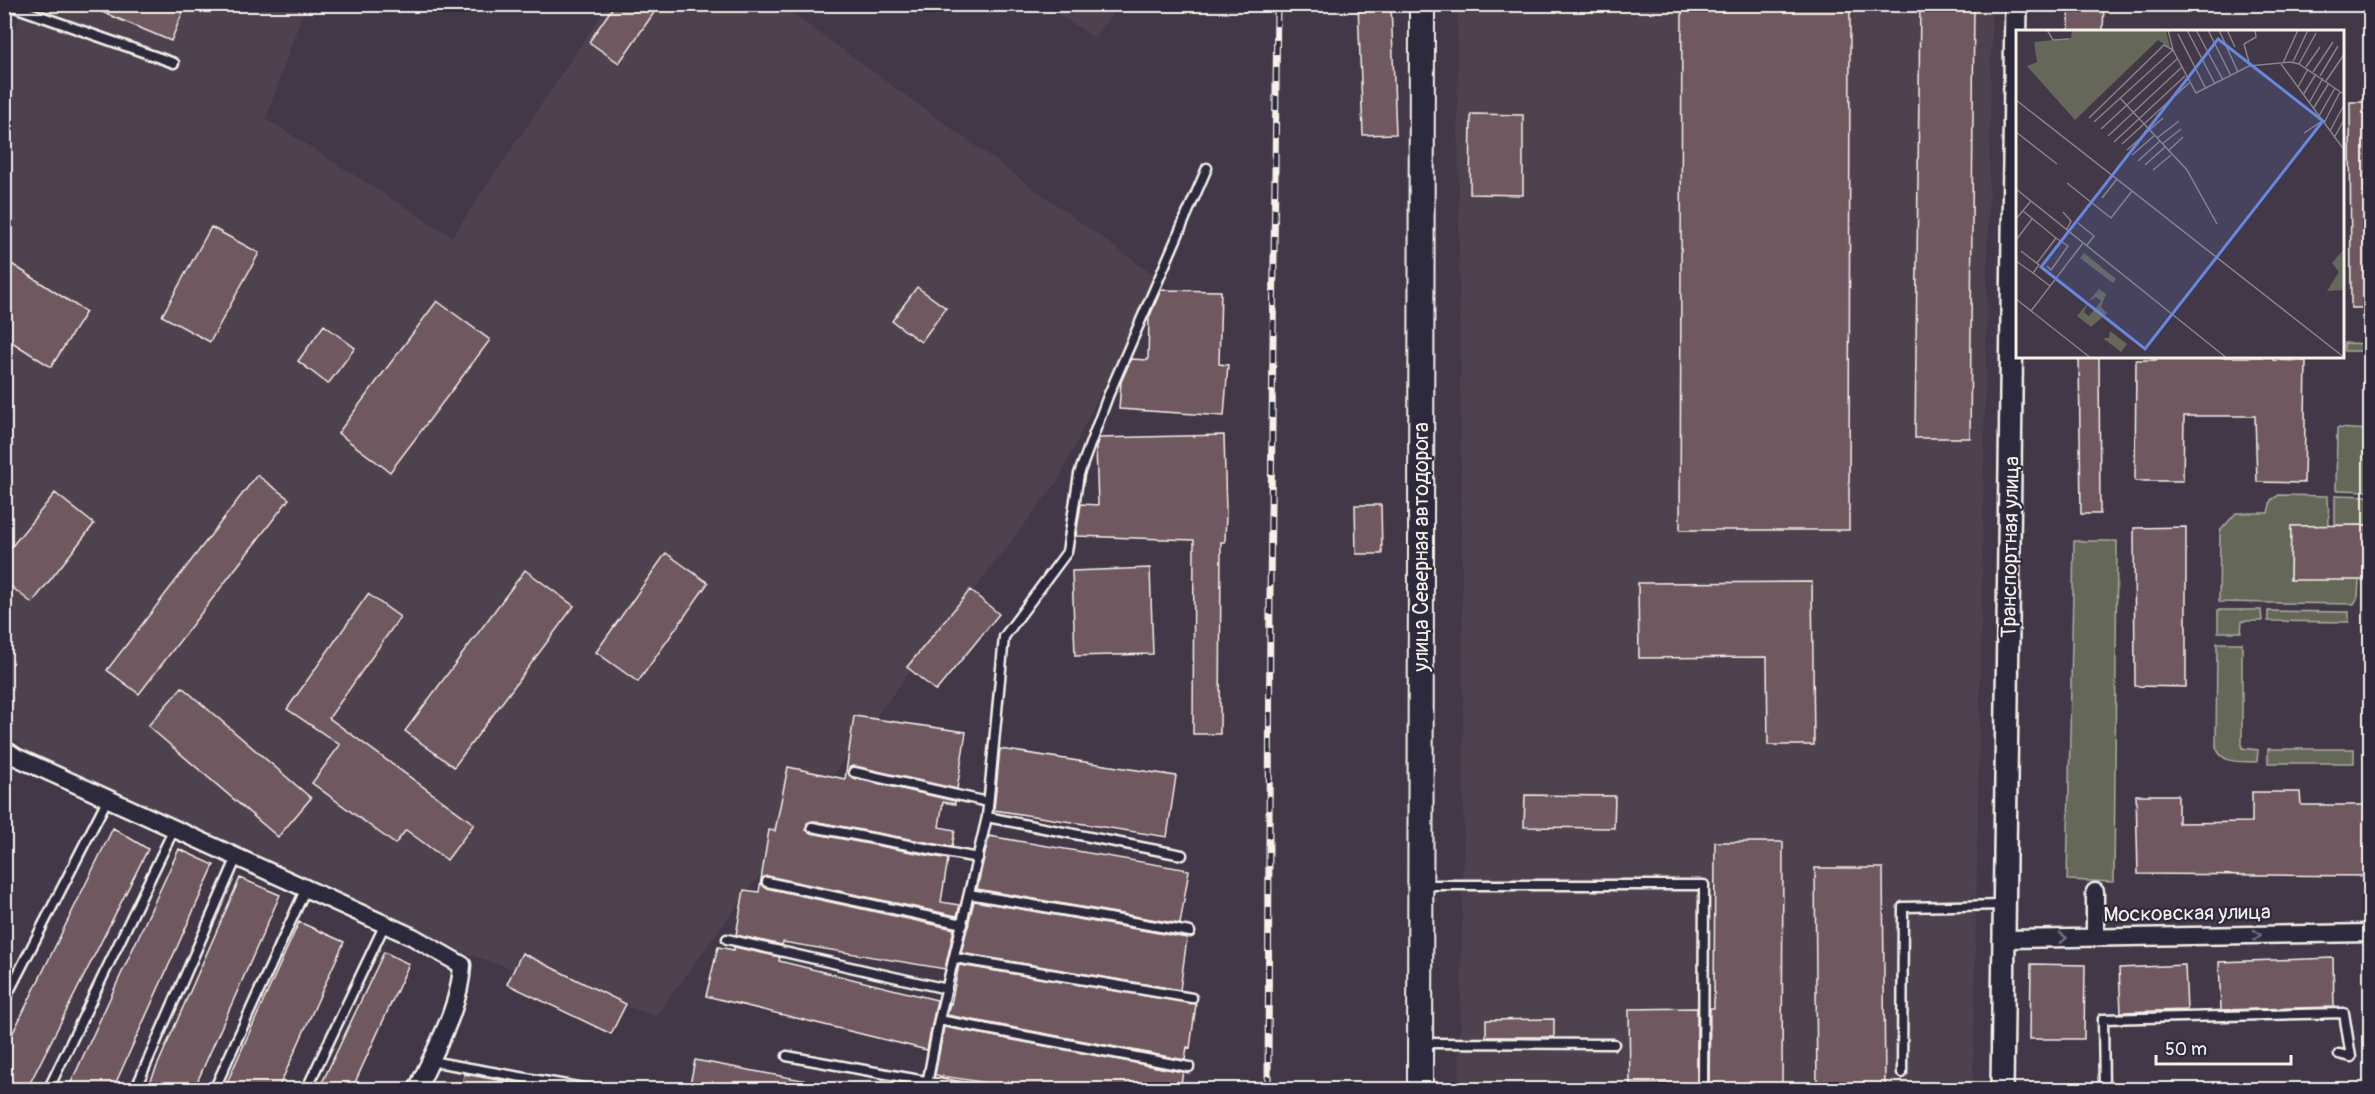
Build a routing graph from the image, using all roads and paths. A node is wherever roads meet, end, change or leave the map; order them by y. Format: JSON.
{"nodes":[{"id":1,"x":6,"y":4,"type":"edge"},
{"id":2,"x":1422,"y":4,"type":"edge"},
{"id":3,"x":2016,"y":4,"type":"edge"},
{"id":4,"x":174,"y":63,"type":"dead end"},
{"id":5,"x":1207,"y":168,"type":"dead end"},
{"id":6,"x":6,"y":753,"type":"edge"},
{"id":7,"x":854,"y":772,"type":"dead end"},
{"id":8,"x":108,"y":798,"type":"junction"},
{"id":9,"x":988,"y":802,"type":"junction"},
{"id":10,"x":987,"y":817,"type":"junction"},
{"id":11,"x":812,"y":827,"type":"dead end"},
{"id":12,"x":174,"y":829,"type":"junction"},
{"id":13,"x":1182,"y":855,"type":"dead end"},
{"id":14,"x":237,"y":857,"type":"junction"},
{"id":15,"x":978,"y":858,"type":"junction"},
{"id":16,"x":766,"y":882,"type":"dead end"},
{"id":17,"x":1421,"y":885,"type":"junction"},
{"id":18,"x":306,"y":888,"type":"junction"},
{"id":19,"x":2095,"y":892,"type":"dead end"},
{"id":20,"x":969,"y":894,"type":"junction"},
{"id":21,"x":2006,"y":904,"type":"junction"},
{"id":22,"x":385,"y":924,"type":"junction"},
{"id":23,"x":963,"y":924,"type":"junction"},
{"id":24,"x":1190,"y":932,"type":"dead end"},
{"id":25,"x":2370,"y":933,"type":"edge"},
{"id":26,"x":2095,"y":937,"type":"junction"},
{"id":27,"x":727,"y":939,"type":"dead end"},
{"id":28,"x":2004,"y":939,"type":"junction"},
{"id":29,"x":955,"y":958,"type":"junction"},
{"id":30,"x":947,"y":989,"type":"junction"},
{"id":31,"x":1192,"y":998,"type":"dead end"},
{"id":32,"x":4,"y":1001,"type":"edge"},
{"id":33,"x":939,"y":1020,"type":"junction"},
{"id":34,"x":1420,"y":1043,"type":"junction"},
{"id":35,"x":1614,"y":1044,"type":"dead end"},
{"id":36,"x":2339,"y":1054,"type":"dead end"},
{"id":37,"x":787,"y":1056,"type":"dead end"},
{"id":38,"x":429,"y":1061,"type":"junction"},
{"id":39,"x":1190,"y":1067,"type":"dead end"},
{"id":40,"x":1902,"y":1073,"type":"dead end"},
{"id":41,"x":927,"y":1085,"type":"edge"},
{"id":42,"x":48,"y":1089,"type":"edge"},
{"id":43,"x":135,"y":1089,"type":"edge"},
{"id":44,"x":214,"y":1089,"type":"edge"},
{"id":45,"x":306,"y":1089,"type":"edge"},
{"id":46,"x":417,"y":1089,"type":"edge"},
{"id":47,"x":595,"y":1089,"type":"edge"},
{"id":48,"x":975,"y":1089,"type":"edge"},
{"id":49,"x":1420,"y":1089,"type":"edge"},
{"id":50,"x":1703,"y":1089,"type":"edge"},
{"id":51,"x":2001,"y":1089,"type":"edge"},
{"id":52,"x":2104,"y":1089,"type":"edge"}],
"edges":[{"from":1,"to":4,"type":"lane"},
{"from":2,"to":17,"type":"main road","name":"улица Северная автодорога"},
{"from":3,"to":21,"type":"street","name":"Транспортная улица"},
{"from":5,"to":9,"type":"lane"},
{"from":6,"to":8,"type":"street"},
{"from":7,"to":9,"type":"lane"},
{"from":8,"to":12,"type":"street"},
{"from":8,"to":32,"type":"lane"},
{"from":9,"to":10,"type":"lane"},
{"from":10,"to":13,"type":"lane"},
{"from":10,"to":15,"type":"lane"},
{"from":11,"to":15,"type":"lane"},
{"from":12,"to":14,"type":"street"},
{"from":12,"to":42,"type":"lane"},
{"from":14,"to":18,"type":"street"},
{"from":14,"to":43,"type":"lane"},
{"from":15,"to":20,"type":"lane"},
{"from":16,"to":23,"type":"lane"},
{"from":17,"to":34,"type":"main road","name":"улица Северная автодорога"},
{"from":17,"to":50,"type":"lane"},
{"from":18,"to":22,"type":"street"},
{"from":18,"to":44,"type":"lane"},
{"from":19,"to":26,"type":"street"},
{"from":20,"to":23,"type":"lane"},
{"from":20,"to":24,"type":"lane"},
{"from":21,"to":28,"type":"street","name":"Транспортная улица"},
{"from":21,"to":40,"type":"lane"},
{"from":22,"to":38,"type":"street"},
{"from":22,"to":45,"type":"lane"},
{"from":23,"to":29,"type":"lane"},
{"from":26,"to":25,"type":"street","name":"Московская улица","one_way":true},
{"from":28,"to":26,"type":"street","name":"Московская улица","one_way":true},
{"from":27,"to":30,"type":"lane"},
{"from":28,"to":51,"type":"street","name":"Транспортная улица"},
{"from":29,"to":30,"type":"lane"},
{"from":29,"to":31,"type":"lane"},
{"from":30,"to":33,"type":"lane"},
{"from":33,"to":39,"type":"lane"},
{"from":33,"to":41,"type":"lane"},
{"from":34,"to":35,"type":"lane"},
{"from":34,"to":49,"type":"main road","name":"улица Северная автодорога"},
{"from":36,"to":52,"type":"lane"},
{"from":37,"to":41,"type":"lane"},
{"from":38,"to":46,"type":"street"},
{"from":38,"to":47,"type":"lane"},
{"from":41,"to":48,"type":"lane"}]}
